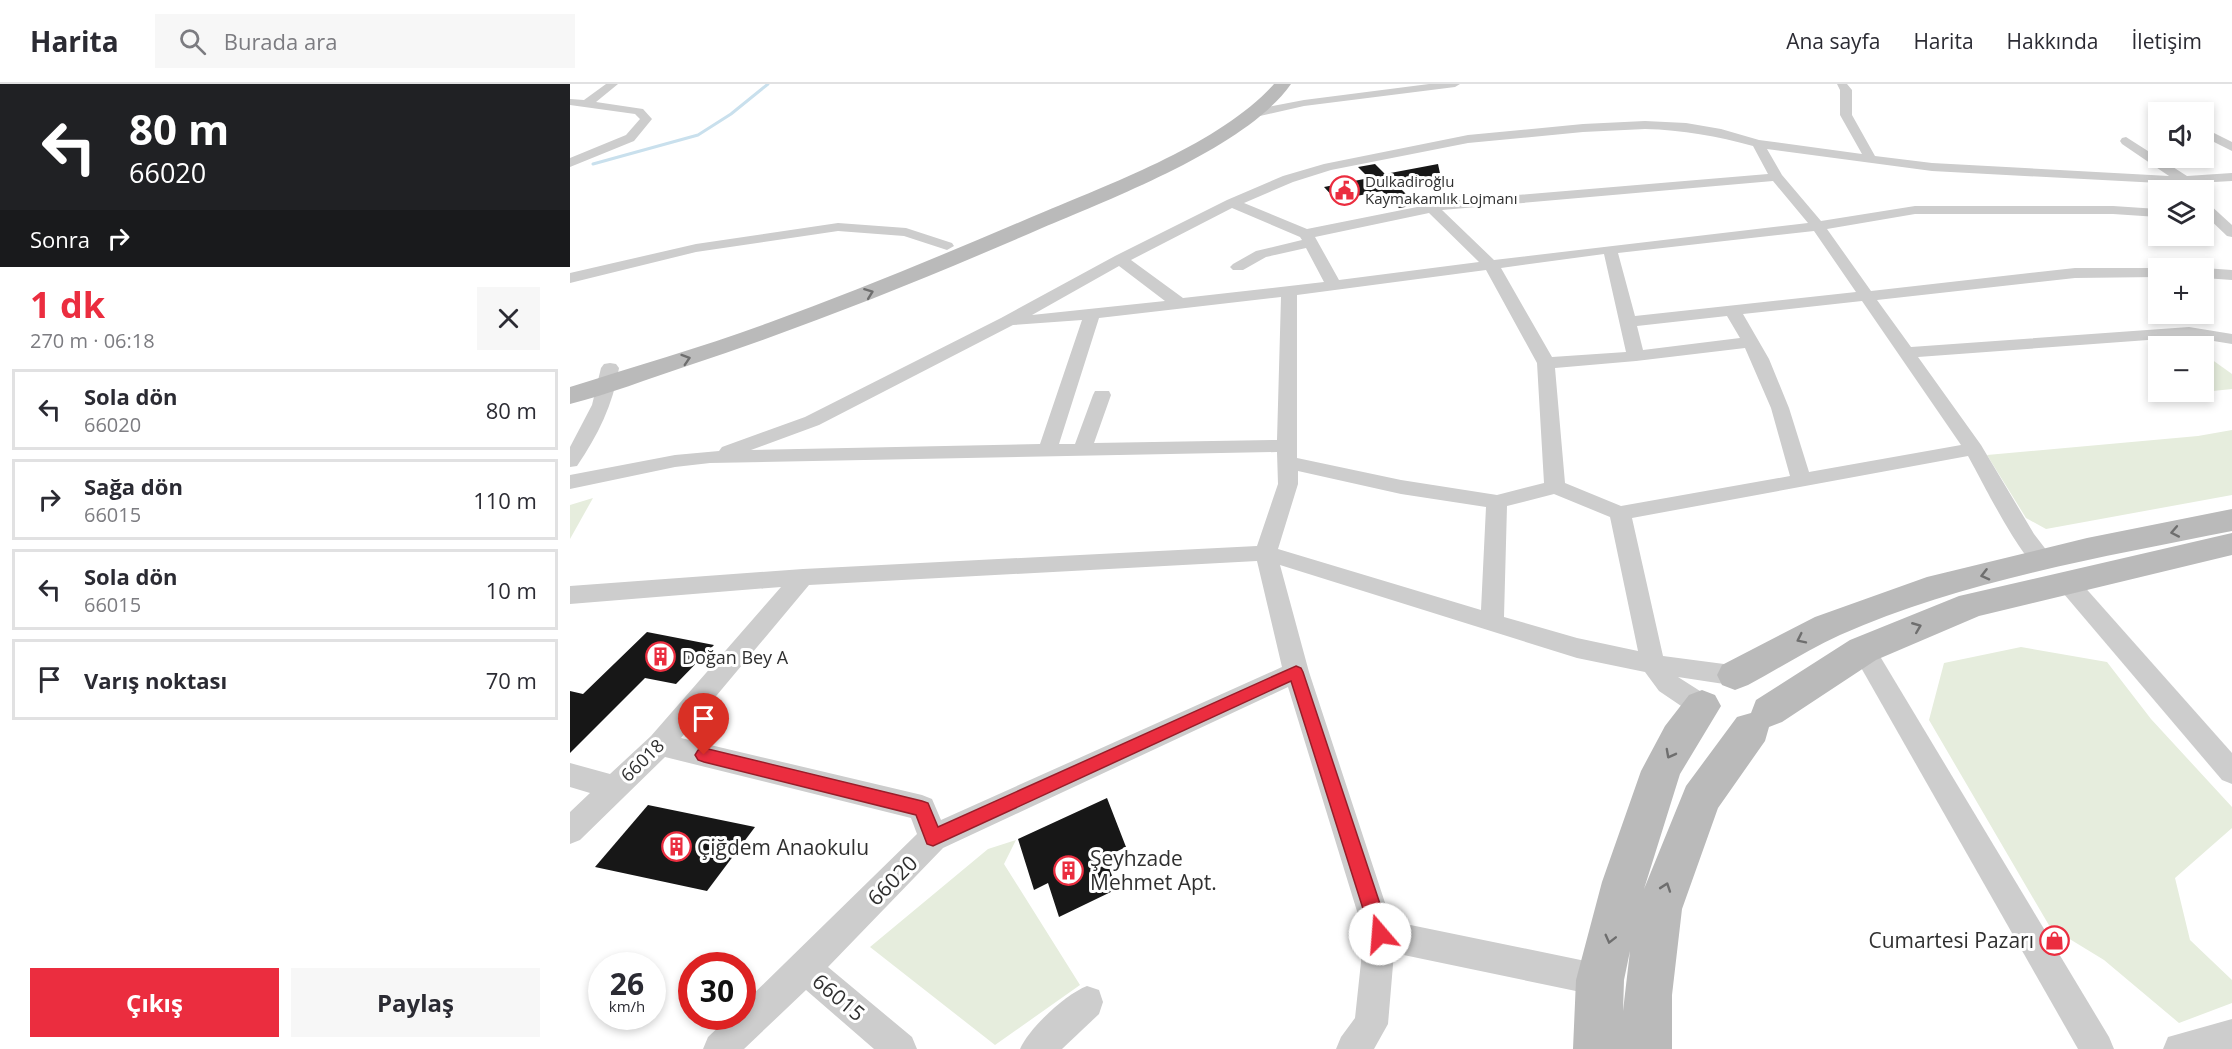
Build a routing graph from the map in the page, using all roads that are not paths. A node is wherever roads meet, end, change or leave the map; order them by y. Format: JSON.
{"nodes":[{"id":1,"x":613,"y":84,"type":"edge"},
{"id":2,"x":1259,"y":84,"type":"edge"},
{"id":3,"x":1283,"y":84,"type":"edge"},
{"id":4,"x":1455,"y":84,"type":"edge"},
{"id":5,"x":1842,"y":84,"type":"edge"},
{"id":6,"x":570,"y":102,"type":"edge"},
{"id":7,"x":586,"y":104,"type":"junction"},
{"id":8,"x":1251,"y":114,"type":"junction"},
{"id":9,"x":2214,"y":137,"type":"edge"},
{"id":10,"x":2126,"y":141,"type":"dead end"},
{"id":11,"x":1758,"y":144,"type":"junction"},
{"id":12,"x":2232,"y":147,"type":"edge"},
{"id":13,"x":1871,"y":159,"type":"junction"},
{"id":14,"x":570,"y":163,"type":"edge"},
{"id":15,"x":1776,"y":177,"type":"junction"},
{"id":16,"x":2232,"y":177,"type":"edge"},
{"id":17,"x":2179,"y":180,"type":"edge"},
{"id":18,"x":2208,"y":180,"type":"edge"},
{"id":19,"x":2148,"y":181,"type":"edge"},
{"id":20,"x":1232,"y":202,"type":"junction"},
{"id":21,"x":1432,"y":208,"type":"junction"},
{"id":22,"x":2148,"y":212,"type":"edge"},
{"id":23,"x":2214,"y":220,"type":"edge"},
{"id":24,"x":1818,"y":226,"type":"junction"},
{"id":25,"x":2232,"y":233,"type":"edge"},
{"id":26,"x":1308,"y":238,"type":"junction"},
{"id":27,"x":947,"y":246,"type":"junction"},
{"id":28,"x":1610,"y":249,"type":"junction"},
{"id":29,"x":1120,"y":259,"type":"junction"},
{"id":30,"x":1492,"y":266,"type":"junction"},
{"id":31,"x":1238,"y":267,"type":"dead end"},
{"id":32,"x":2148,"y":272,"type":"edge"},
{"id":33,"x":2214,"y":274,"type":"edge"},
{"id":34,"x":2232,"y":275,"type":"edge"},
{"id":35,"x":570,"y":278,"type":"edge"},
{"id":36,"x":1334,"y":285,"type":"junction"},
{"id":37,"x":1289,"y":291,"type":"junction"},
{"id":38,"x":1866,"y":294,"type":"junction"},
{"id":39,"x":1179,"y":303,"type":"junction"},
{"id":40,"x":1732,"y":310,"type":"junction"},
{"id":41,"x":1092,"y":314,"type":"junction"},
{"id":42,"x":1007,"y":322,"type":"junction"},
{"id":43,"x":1629,"y":322,"type":"junction"},
{"id":44,"x":2232,"y":339,"type":"edge"},
{"id":45,"x":1751,"y":342,"type":"junction"},
{"id":46,"x":1906,"y":352,"type":"junction"},
{"id":47,"x":1636,"y":356,"type":"junction"},
{"id":48,"x":1546,"y":363,"type":"junction"},
{"id":49,"x":609,"y":377,"type":"junction"},
{"id":50,"x":570,"y":381,"type":"edge"},
{"id":51,"x":1102,"y":395,"type":"dead end"},
{"id":52,"x":570,"y":396,"type":"edge"},
{"id":53,"x":1974,"y":449,"type":"junction"},
{"id":54,"x":1082,"y":451,"type":"junction"},
{"id":55,"x":1047,"y":452,"type":"junction"},
{"id":56,"x":1287,"y":454,"type":"junction"},
{"id":57,"x":710,"y":457,"type":"junction"},
{"id":58,"x":570,"y":461,"type":"edge"},
{"id":59,"x":1802,"y":481,"type":"junction"},
{"id":60,"x":570,"y":482,"type":"edge"},
{"id":61,"x":1555,"y":487,"type":"junction"},
{"id":62,"x":1497,"y":502,"type":"junction"},
{"id":63,"x":1620,"y":513,"type":"junction"},
{"id":64,"x":2232,"y":520,"type":"edge"},
{"id":65,"x":2232,"y":544,"type":"edge"},
{"id":66,"x":1266,"y":554,"type":"junction"},
{"id":67,"x":2055,"y":571,"type":"junction"},
{"id":68,"x":803,"y":577,"type":"junction"},
{"id":69,"x":570,"y":595,"type":"edge"},
{"id":70,"x":1492,"y":622,"type":"junction"},
{"id":71,"x":1863,"y":650,"type":"junction"},
{"id":72,"x":1653,"y":664,"type":"junction"},
{"id":73,"x":1296,"y":672,"type":"junction"},
{"id":74,"x":1721,"y":685,"type":"junction"},
{"id":75,"x":1760,"y":720,"type":"junction"},
{"id":76,"x":660,"y":744,"type":"junction"},
{"id":77,"x":2232,"y":772,"type":"edge"},
{"id":78,"x":570,"y":775,"type":"edge"},
{"id":79,"x":614,"y":787,"type":"junction"},
{"id":80,"x":570,"y":831,"type":"edge"},
{"id":81,"x":933,"y":838,"type":"junction"},
{"id":82,"x":1380,"y":934,"type":"junction"},
{"id":83,"x":805,"y":968,"type":"junction"},
{"id":84,"x":1600,"y":980,"type":"junction"},
{"id":85,"x":1087,"y":1002,"type":"dead end"},
{"id":86,"x":2232,"y":1036,"type":"edge"},
{"id":87,"x":720,"y":1049,"type":"edge"},
{"id":88,"x":900,"y":1049,"type":"edge"},
{"id":89,"x":1037,"y":1049,"type":"edge"},
{"id":90,"x":1353,"y":1049,"type":"edge"},
{"id":91,"x":1598,"y":1049,"type":"edge"},
{"id":92,"x":1647,"y":1049,"type":"edge"},
{"id":93,"x":2097,"y":1049,"type":"edge"},
{"id":94,"x":2180,"y":1049,"type":"edge"}],
"edges":[{"from":1,"to":7,"type":"street"},
{"from":2,"to":27,"type":"main road"},
{"from":3,"to":8,"type":"main road"},
{"from":4,"to":8,"type":"street"},
{"from":5,"to":13,"type":"street"},
{"from":6,"to":7,"type":"street"},
{"from":7,"to":14,"type":"street"},
{"from":49,"to":8,"type":"main road","one_way":true},
{"from":9,"to":12,"type":"street"},
{"from":10,"to":17,"type":"street"},
{"from":11,"to":13,"type":"street"},
{"from":11,"to":15,"type":"street"},
{"from":11,"to":20,"type":"street"},
{"from":13,"to":19,"type":"street"},
{"from":15,"to":21,"type":"street"},
{"from":15,"to":24,"type":"street"},
{"from":16,"to":18,"type":"street"},
{"from":20,"to":26,"type":"street"},
{"from":20,"to":29,"type":"street"},
{"from":21,"to":26,"type":"street"},
{"from":21,"to":30,"type":"street"},
{"from":22,"to":24,"type":"street"},
{"from":23,"to":25,"type":"street"},
{"from":24,"to":28,"type":"street"},
{"from":24,"to":38,"type":"street"},
{"from":26,"to":31,"type":"street"},
{"from":26,"to":36,"type":"street"},
{"from":27,"to":35,"type":"street"},
{"from":27,"to":49,"type":"main road"},
{"from":28,"to":30,"type":"street"},
{"from":28,"to":43,"type":"street"},
{"from":29,"to":39,"type":"street"},
{"from":29,"to":42,"type":"street"},
{"from":30,"to":36,"type":"street"},
{"from":30,"to":48,"type":"street"},
{"from":32,"to":38,"type":"street"},
{"from":33,"to":34,"type":"street"},
{"from":36,"to":37,"type":"street"},
{"from":37,"to":39,"type":"street"},
{"from":37,"to":56,"type":"street"},
{"from":38,"to":40,"type":"street"},
{"from":38,"to":46,"type":"street"},
{"from":39,"to":41,"type":"street"},
{"from":40,"to":43,"type":"street"},
{"from":40,"to":45,"type":"street"},
{"from":41,"to":42,"type":"street"},
{"from":41,"to":55,"type":"street"},
{"from":42,"to":57,"type":"street"},
{"from":43,"to":47,"type":"street"},
{"from":44,"to":46,"type":"street"},
{"from":45,"to":47,"type":"street"},
{"from":45,"to":59,"type":"street"},
{"from":46,"to":53,"type":"street"},
{"from":47,"to":48,"type":"street"},
{"from":48,"to":61,"type":"street"},
{"from":49,"to":50,"type":"main road"},
{"from":49,"to":52,"type":"main road"},
{"from":49,"to":58,"type":"street"},
{"from":51,"to":54,"type":"street"},
{"from":53,"to":59,"type":"street"},
{"from":53,"to":67,"type":"street"},
{"from":54,"to":55,"type":"street"},
{"from":54,"to":56,"type":"street"},
{"from":55,"to":57,"type":"street"},
{"from":56,"to":62,"type":"street"},
{"from":56,"to":66,"type":"street"},
{"from":57,"to":60,"type":"street"},
{"from":59,"to":63,"type":"street"},
{"from":61,"to":62,"type":"street"},
{"from":61,"to":63,"type":"street"},
{"from":62,"to":70,"type":"street"},
{"from":63,"to":72,"type":"street"},
{"from":64,"to":67,"type":"main road","one_way":true},
{"from":65,"to":67,"type":"main road"},
{"from":66,"to":68,"type":"street"},
{"from":66,"to":70,"type":"street"},
{"from":66,"to":73,"type":"street"},
{"from":71,"to":67,"type":"main road","one_way":true},
{"from":67,"to":74,"type":"main road","one_way":true},
{"from":67,"to":77,"type":"street"},
{"from":68,"to":69,"type":"street"},
{"from":68,"to":76,"type":"street","name":"66018"},
{"from":70,"to":72,"type":"street"},
{"from":71,"to":75,"type":"main road"},
{"from":71,"to":93,"type":"street"},
{"from":72,"to":74,"type":"street"},
{"from":72,"to":74,"type":"street"},
{"from":73,"to":81,"type":"street","name":"66020"},
{"from":73,"to":82,"type":"street"},
{"from":74,"to":75,"type":"main road"},
{"from":74,"to":75,"type":"main road"},
{"from":74,"to":84,"type":"main road","one_way":true},
{"from":92,"to":75,"type":"main road","one_way":true},
{"from":76,"to":79,"type":"street","name":"66018"},
{"from":76,"to":81,"type":"street"},
{"from":78,"to":79,"type":"street"},
{"from":79,"to":80,"type":"street","name":"66018"},
{"from":81,"to":83,"type":"street","name":"66020"},
{"from":82,"to":84,"type":"street"},
{"from":82,"to":90,"type":"street"},
{"from":83,"to":87,"type":"street","name":"66020"},
{"from":83,"to":88,"type":"street","name":"66015"},
{"from":84,"to":91,"type":"main road"},
{"from":85,"to":89,"type":"street"},
{"from":86,"to":94,"type":"street"}]}
